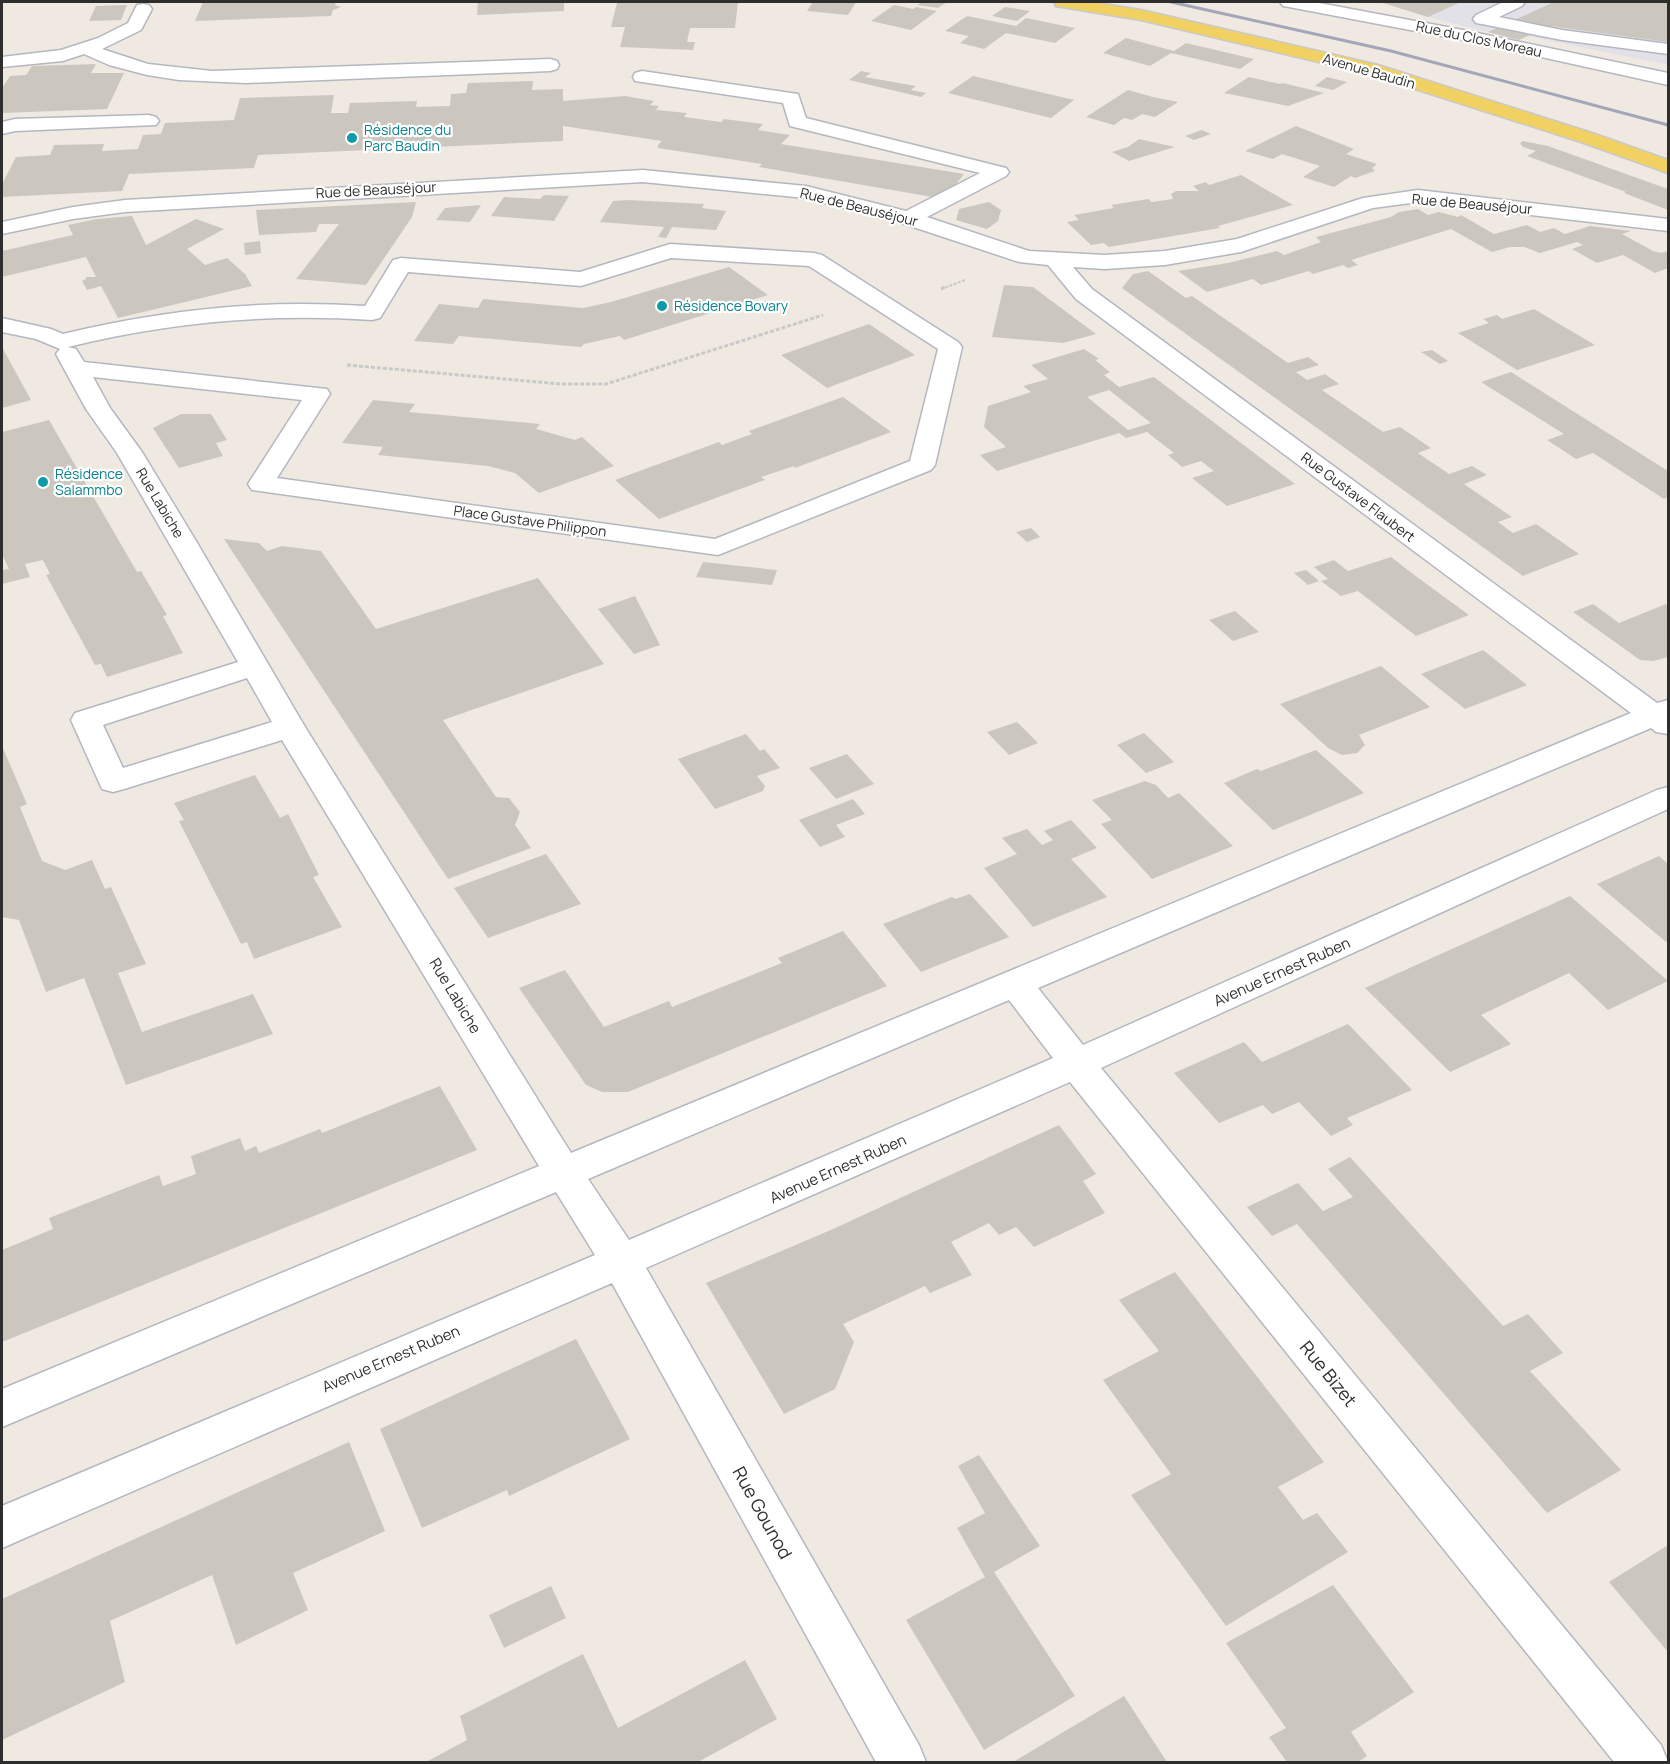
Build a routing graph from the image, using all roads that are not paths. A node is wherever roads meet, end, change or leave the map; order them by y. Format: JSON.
{"nodes":[{"id":1,"x":1062,"y":2,"type":"edge"},
{"id":2,"x":1289,"y":2,"type":"edge"},
{"id":3,"x":1516,"y":2,"type":"edge"},
{"id":4,"x":143,"y":9,"type":"dead end"},
{"id":5,"x":85,"y":48,"type":"junction"},
{"id":6,"x":1668,"y":49,"type":"edge"},
{"id":7,"x":2,"y":62,"type":"edge"},
{"id":8,"x":550,"y":64,"type":"dead end"},
{"id":9,"x":642,"y":77,"type":"dead end"},
{"id":10,"x":1668,"y":79,"type":"edge"},
{"id":11,"x":150,"y":122,"type":"dead end"},
{"id":12,"x":2,"y":128,"type":"edge"},
{"id":13,"x":1668,"y":167,"type":"edge"},
{"id":14,"x":909,"y":218,"type":"junction"},
{"id":15,"x":1668,"y":225,"type":"edge"},
{"id":16,"x":2,"y":228,"type":"edge"},
{"id":17,"x":1055,"y":259,"type":"junction"},
{"id":18,"x":2,"y":325,"type":"edge"},
{"id":19,"x":68,"y":355,"type":"junction"},
{"id":20,"x":254,"y":667,"type":"junction"},
{"id":21,"x":1663,"y":716,"type":"edge"},
{"id":22,"x":290,"y":727,"type":"junction"},
{"id":23,"x":1668,"y":797,"type":"edge"},
{"id":24,"x":1016,"y":984,"type":"junction"},
{"id":25,"x":1076,"y":1064,"type":"junction"},
{"id":26,"x":564,"y":1173,"type":"junction"},
{"id":27,"x":622,"y":1263,"type":"junction"},
{"id":28,"x":2,"y":1408,"type":"edge"},
{"id":29,"x":2,"y":1527,"type":"edge"},
{"id":30,"x":902,"y":1762,"type":"edge"},
{"id":31,"x":1644,"y":1762,"type":"edge"}],
"edges":[{"from":1,"to":13,"type":"main road","name":"Avenue Baudin"},
{"from":2,"to":10,"type":"street","name":"Rue du Clos Moreau"},
{"from":3,"to":6,"type":"street"},
{"from":4,"to":5,"type":"street"},
{"from":5,"to":7,"type":"street"},
{"from":5,"to":8,"type":"street"},
{"from":9,"to":14,"type":"street"},
{"from":11,"to":12,"type":"street"},
{"from":14,"to":16,"type":"street","name":"Rue de Beauséjour"},
{"from":14,"to":17,"type":"street","name":"Rue de Beauséjour"},
{"from":15,"to":17,"type":"street","name":"Rue de Beauséjour"},
{"from":17,"to":21,"type":"street","name":"Rue Gustave Flaubert"},
{"from":18,"to":19,"type":"street"},
{"from":19,"to":19,"type":"street","name":"Place Gustave Philippon"},
{"from":19,"to":20,"type":"street","name":"Rue Labiche"},
{"from":20,"to":22,"type":"street","name":"Rue Labiche"},
{"from":20,"to":22,"type":"street"},
{"from":21,"to":24,"type":"street"},
{"from":22,"to":26,"type":"street","name":"Rue Labiche"},
{"from":23,"to":25,"type":"street","name":"Avenue Ernest Ruben"},
{"from":24,"to":25,"type":"street","name":"Rue Bizet"},
{"from":24,"to":26,"type":"street"},
{"from":25,"to":27,"type":"street","name":"Avenue Ernest Ruben"},
{"from":25,"to":31,"type":"street","name":"Rue Bizet"},
{"from":26,"to":27,"type":"street","name":"Rue Labiche"},
{"from":26,"to":28,"type":"street"},
{"from":27,"to":29,"type":"street","name":"Avenue Ernest Ruben"},
{"from":27,"to":30,"type":"street","name":"Rue Gounod"}]}
